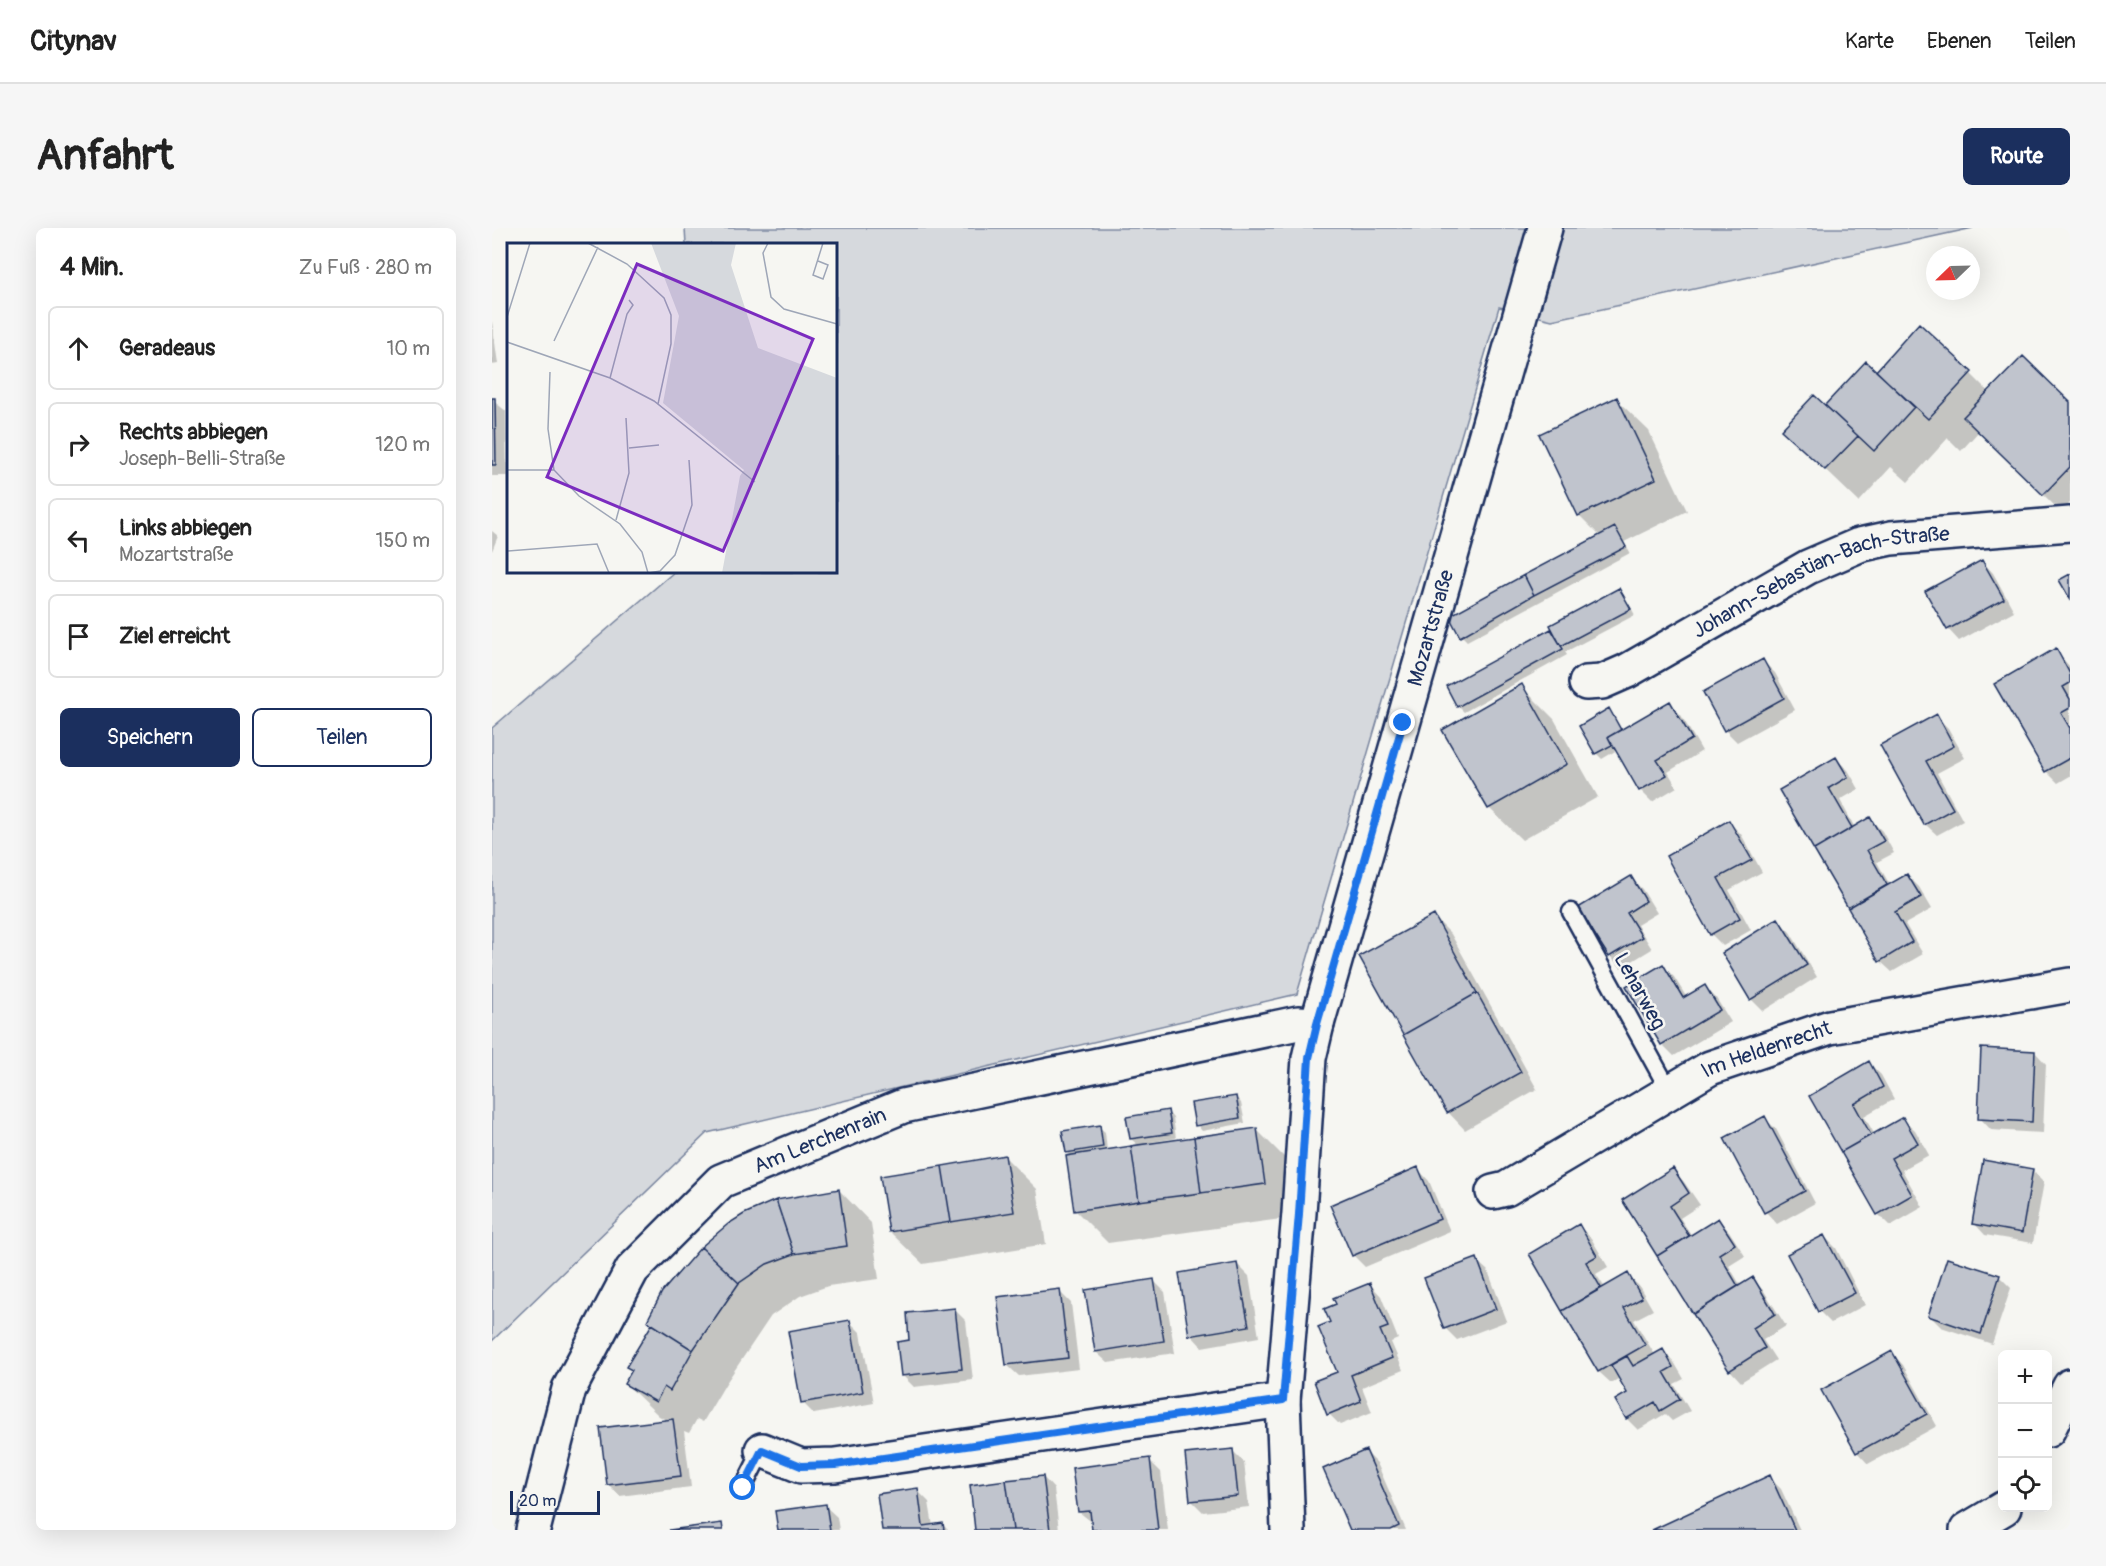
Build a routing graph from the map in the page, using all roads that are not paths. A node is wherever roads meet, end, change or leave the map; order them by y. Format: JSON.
{"nodes":[{"id":1,"x":1545,"y":228,"type":"edge"},
{"id":2,"x":2070,"y":524,"type":"edge"},
{"id":3,"x":1586,"y":683,"type":"dead end"},
{"id":4,"x":1572,"y":912,"type":"dead end"},
{"id":5,"x":2070,"y":985,"type":"edge"},
{"id":6,"x":1317,"y":1024,"type":"junction"},
{"id":7,"x":1670,"y":1092,"type":"junction"},
{"id":8,"x":1492,"y":1192,"type":"dead end"},
{"id":9,"x":2070,"y":1386,"type":"edge"},
{"id":10,"x":1283,"y":1400,"type":"junction"},
{"id":11,"x":2052,"y":1422,"type":"edge"},
{"id":12,"x":762,"y":1450,"type":"joint"},
{"id":13,"x":743,"y":1488,"type":"dead end"},
{"id":14,"x":1999,"y":1512,"type":"edge"},
{"id":15,"x":2008,"y":1512,"type":"edge"},
{"id":16,"x":533,"y":1530,"type":"edge"},
{"id":17,"x":1288,"y":1530,"type":"edge"},
{"id":18,"x":1967,"y":1530,"type":"edge"},
{"id":19,"x":2018,"y":1530,"type":"edge"}],
"edges":[{"from":1,"to":6,"type":"street","name":"Mozartstraße"},
{"from":2,"to":3,"type":"street","name":"Johann-Sebastian-Bach-Straße"},
{"from":4,"to":7,"type":"lane","name":"Leharweg"},
{"from":5,"to":7,"type":"street","name":"Im Heldenrecht"},
{"from":6,"to":10,"type":"street","name":"Mozartstraße"},
{"from":6,"to":16,"type":"street","name":"Am Lerchenrain"},
{"from":7,"to":8,"type":"street","name":"Im Heldenrecht"},
{"from":9,"to":11,"type":"street"},
{"from":10,"to":12,"type":"street"},
{"from":10,"to":17,"type":"street","name":"Mozartstraße"},
{"from":12,"to":13,"type":"lane"},
{"from":14,"to":18,"type":"street"},
{"from":15,"to":19,"type":"street"}]}
